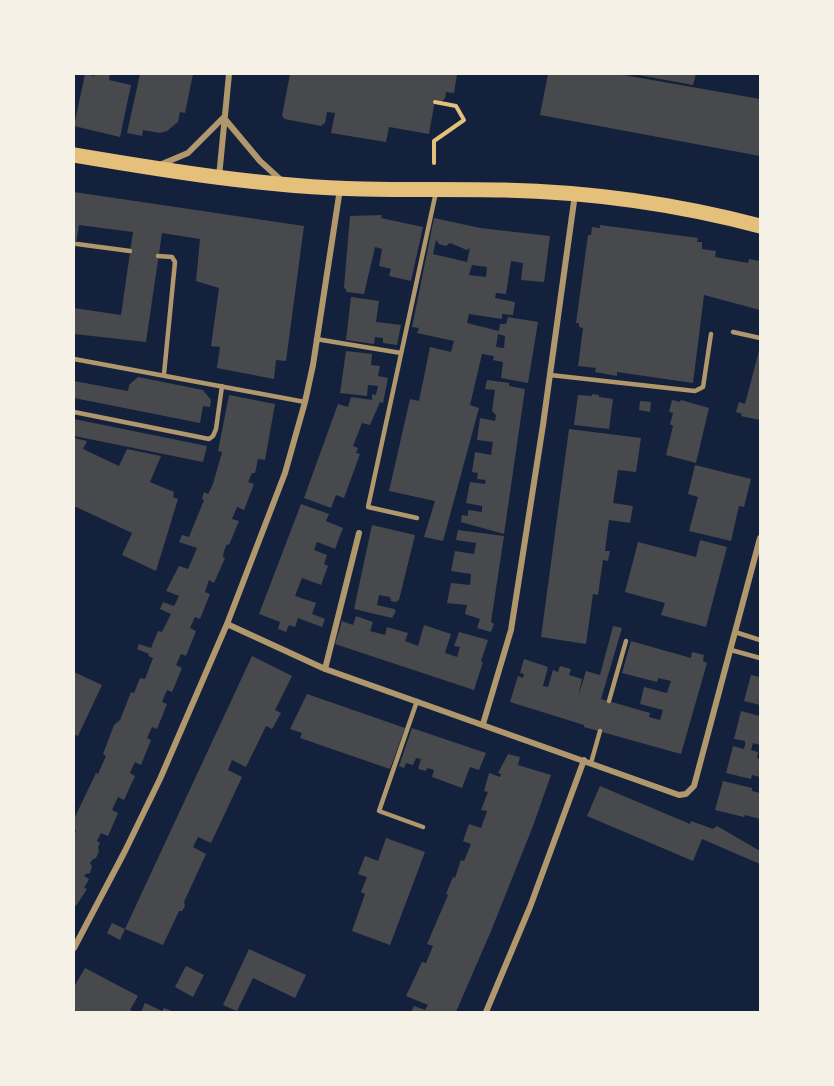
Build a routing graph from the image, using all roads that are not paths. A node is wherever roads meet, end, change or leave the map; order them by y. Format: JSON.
{"nodes":[{"id":1,"x":229,"y":74,"type":"edge"},
{"id":2,"x":224,"y":118,"type":"junction"},
{"id":3,"x":74,"y":155,"type":"edge"},
{"id":4,"x":150,"y":167,"type":"junction"},
{"id":5,"x":219,"y":177,"type":"junction"},
{"id":6,"x":286,"y":183,"type":"junction"},
{"id":7,"x":340,"y":188,"type":"junction"},
{"id":8,"x":436,"y":189,"type":"junction"},
{"id":9,"x":575,"y":194,"type":"junction"},
{"id":10,"x":760,"y":226,"type":"edge"},
{"id":11,"x":77,"y":244,"type":"dead end"},
{"id":12,"x":130,"y":251,"type":"dead end"},
{"id":13,"x":159,"y":256,"type":"dead end"},
{"id":14,"x":734,"y":332,"type":"dead end"},
{"id":15,"x":711,"y":333,"type":"dead end"},
{"id":16,"x":760,"y":338,"type":"edge"},
{"id":17,"x":316,"y":339,"type":"junction"},
{"id":18,"x":401,"y":353,"type":"junction"},
{"id":19,"x":74,"y":358,"type":"edge"},
{"id":20,"x":164,"y":374,"type":"junction"},
{"id":21,"x":550,"y":375,"type":"junction"},
{"id":22,"x":222,"y":386,"type":"junction"},
{"id":23,"x":305,"y":402,"type":"junction"},
{"id":24,"x":74,"y":412,"type":"edge"},
{"id":25,"x":417,"y":518,"type":"dead end"},
{"id":26,"x":359,"y":533,"type":"dead end"},
{"id":27,"x":760,"y":538,"type":"edge"},
{"id":28,"x":228,"y":624,"type":"junction"},
{"id":29,"x":735,"y":632,"type":"junction"},
{"id":30,"x":760,"y":640,"type":"edge"},
{"id":31,"x":626,"y":641,"type":"dead end"},
{"id":32,"x":731,"y":650,"type":"junction"},
{"id":33,"x":760,"y":658,"type":"edge"},
{"id":34,"x":325,"y":669,"type":"junction"},
{"id":35,"x":417,"y":701,"type":"junction"},
{"id":36,"x":609,"y":701,"type":"dead end"},
{"id":37,"x":483,"y":724,"type":"junction"},
{"id":38,"x":600,"y":731,"type":"dead end"},
{"id":39,"x":584,"y":760,"type":"junction"},
{"id":40,"x":591,"y":763,"type":"junction"},
{"id":41,"x":423,"y":827,"type":"dead end"},
{"id":42,"x":74,"y":948,"type":"edge"},
{"id":43,"x":486,"y":1012,"type":"edge"}],
"edges":[{"from":1,"to":2,"type":"street"},
{"from":2,"to":4,"type":"street"},
{"from":2,"to":5,"type":"street"},
{"from":2,"to":6,"type":"street"},
{"from":3,"to":4,"type":"main road"},
{"from":4,"to":5,"type":"main road"},
{"from":5,"to":6,"type":"main road"},
{"from":6,"to":7,"type":"main road"},
{"from":7,"to":8,"type":"main road"},
{"from":7,"to":17,"type":"street"},
{"from":8,"to":9,"type":"main road"},
{"from":8,"to":18,"type":"lane"},
{"from":9,"to":10,"type":"main road"},
{"from":9,"to":21,"type":"street"},
{"from":11,"to":12,"type":"lane"},
{"from":13,"to":20,"type":"lane"},
{"from":14,"to":16,"type":"lane"},
{"from":15,"to":21,"type":"lane"},
{"from":17,"to":18,"type":"lane"},
{"from":17,"to":23,"type":"street"},
{"from":18,"to":25,"type":"lane"},
{"from":19,"to":20,"type":"lane"},
{"from":20,"to":22,"type":"lane"},
{"from":21,"to":37,"type":"street"},
{"from":22,"to":23,"type":"lane"},
{"from":22,"to":24,"type":"lane"},
{"from":23,"to":28,"type":"street"},
{"from":26,"to":34,"type":"street"},
{"from":27,"to":29,"type":"street"},
{"from":28,"to":34,"type":"street"},
{"from":28,"to":42,"type":"street"},
{"from":29,"to":30,"type":"lane"},
{"from":29,"to":32,"type":"street"},
{"from":31,"to":36,"type":"lane"},
{"from":32,"to":33,"type":"lane"},
{"from":32,"to":40,"type":"street"},
{"from":34,"to":35,"type":"street"},
{"from":35,"to":37,"type":"street"},
{"from":35,"to":41,"type":"lane"},
{"from":37,"to":39,"type":"street"},
{"from":38,"to":40,"type":"lane"},
{"from":39,"to":40,"type":"street"},
{"from":39,"to":43,"type":"street"}]}
